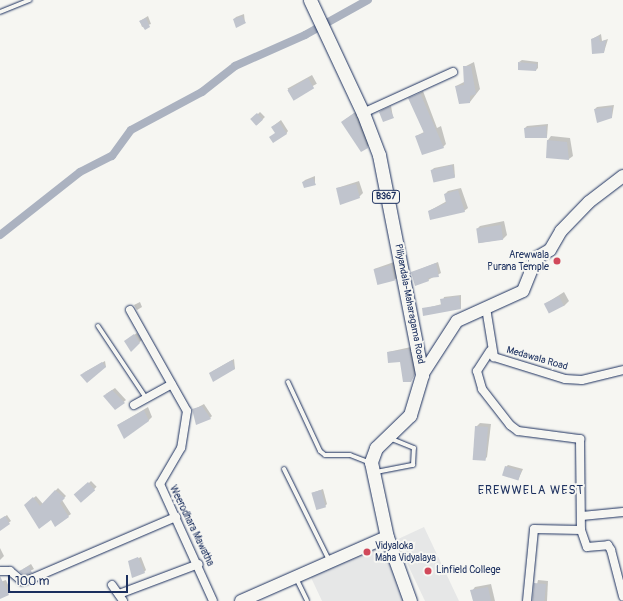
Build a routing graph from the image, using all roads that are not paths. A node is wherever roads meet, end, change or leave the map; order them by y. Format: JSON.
{"nodes":[{"id":1,"x":30,"y":0,"type":"edge"},
{"id":2,"x":310,"y":0,"type":"edge"},
{"id":3,"x":0,"y":12,"type":"edge"},
{"id":4,"x":453,"y":72,"type":"dead end"},
{"id":5,"x":364,"y":113,"type":"junction"},
{"id":6,"x":623,"y":176,"type":"edge"},
{"id":7,"x":486,"y":308,"type":"junction"},
{"id":8,"x":130,"y":310,"type":"dead end"},
{"id":9,"x":98,"y":326,"type":"dead end"},
{"id":10,"x":490,"y":351,"type":"junction"},
{"id":11,"x":623,"y":370,"type":"edge"},
{"id":12,"x":422,"y":375,"type":"junction"},
{"id":13,"x":288,"y":382,"type":"dead end"},
{"id":14,"x":172,"y":384,"type":"junction"},
{"id":15,"x":146,"y":398,"type":"junction"},
{"id":16,"x":134,"y":405,"type":"dead end"},
{"id":17,"x":387,"y":437,"type":"junction"},
{"id":18,"x":371,"y":467,"type":"junction"},
{"id":19,"x":284,"y":470,"type":"dead end"},
{"id":20,"x":623,"y":512,"type":"edge"},
{"id":21,"x":582,"y":516,"type":"junction"},
{"id":22,"x":176,"y":517,"type":"junction"},
{"id":23,"x":581,"y":530,"type":"junction"},
{"id":24,"x":387,"y":537,"type":"junction"},
{"id":25,"x":330,"y":562,"type":"junction"},
{"id":26,"x":199,"y":564,"type":"junction"},
{"id":27,"x":0,"y":570,"type":"edge"},
{"id":28,"x":296,"y":578,"type":"junction"},
{"id":29,"x":112,"y":585,"type":"dead end"},
{"id":30,"x":623,"y":596,"type":"edge"},
{"id":31,"x":121,"y":598,"type":"edge"},
{"id":32,"x":213,"y":601,"type":"edge"},
{"id":33,"x":241,"y":601,"type":"edge"},
{"id":34,"x":307,"y":601,"type":"edge"},
{"id":35,"x":410,"y":601,"type":"edge"},
{"id":36,"x":527,"y":601,"type":"edge"}],
"edges":[{"from":1,"to":3,"type":"lane"},
{"from":2,"to":5,"type":"main road","name":"Piliyandala-Maharagama Road","number":"B367"},
{"from":4,"to":5,"type":"street"},
{"from":5,"to":12,"type":"main road","name":"Piliyandala-Maharagama Road","number":"B367"},
{"from":6,"to":7,"type":"street"},
{"from":7,"to":10,"type":"street"},
{"from":7,"to":12,"type":"street"},
{"from":8,"to":14,"type":"street","name":"Weerodhara Mawatha"},
{"from":9,"to":15,"type":"lane"},
{"from":10,"to":11,"type":"street","name":"Medawala Road"},
{"from":10,"to":21,"type":"street"},
{"from":12,"to":17,"type":"main road","name":"Piliyandala-Maharagama Road","number":"B367"},
{"from":13,"to":18,"type":"lane"},
{"from":14,"to":15,"type":"street"},
{"from":14,"to":22,"type":"street","name":"Weerodhara Mawatha"},
{"from":15,"to":16,"type":"street"},
{"from":17,"to":18,"type":"main road","name":"Piliyandala-Maharagama Road","number":"B367"},
{"from":17,"to":18,"type":"lane"},
{"from":18,"to":24,"type":"main road"},
{"from":19,"to":25,"type":"lane"},
{"from":20,"to":21,"type":"street"},
{"from":21,"to":23,"type":"street"},
{"from":22,"to":26,"type":"street","name":"Weerodhara Mawatha"},
{"from":22,"to":27,"type":"street"},
{"from":23,"to":30,"type":"street"},
{"from":23,"to":36,"type":"street"},
{"from":24,"to":25,"type":"street"},
{"from":24,"to":35,"type":"main road"},
{"from":25,"to":28,"type":"street"},
{"from":26,"to":31,"type":"street"},
{"from":26,"to":32,"type":"street","name":"Weerodhara Mawatha"},
{"from":28,"to":33,"type":"street"},
{"from":28,"to":34,"type":"lane"},
{"from":29,"to":31,"type":"street"}]}
